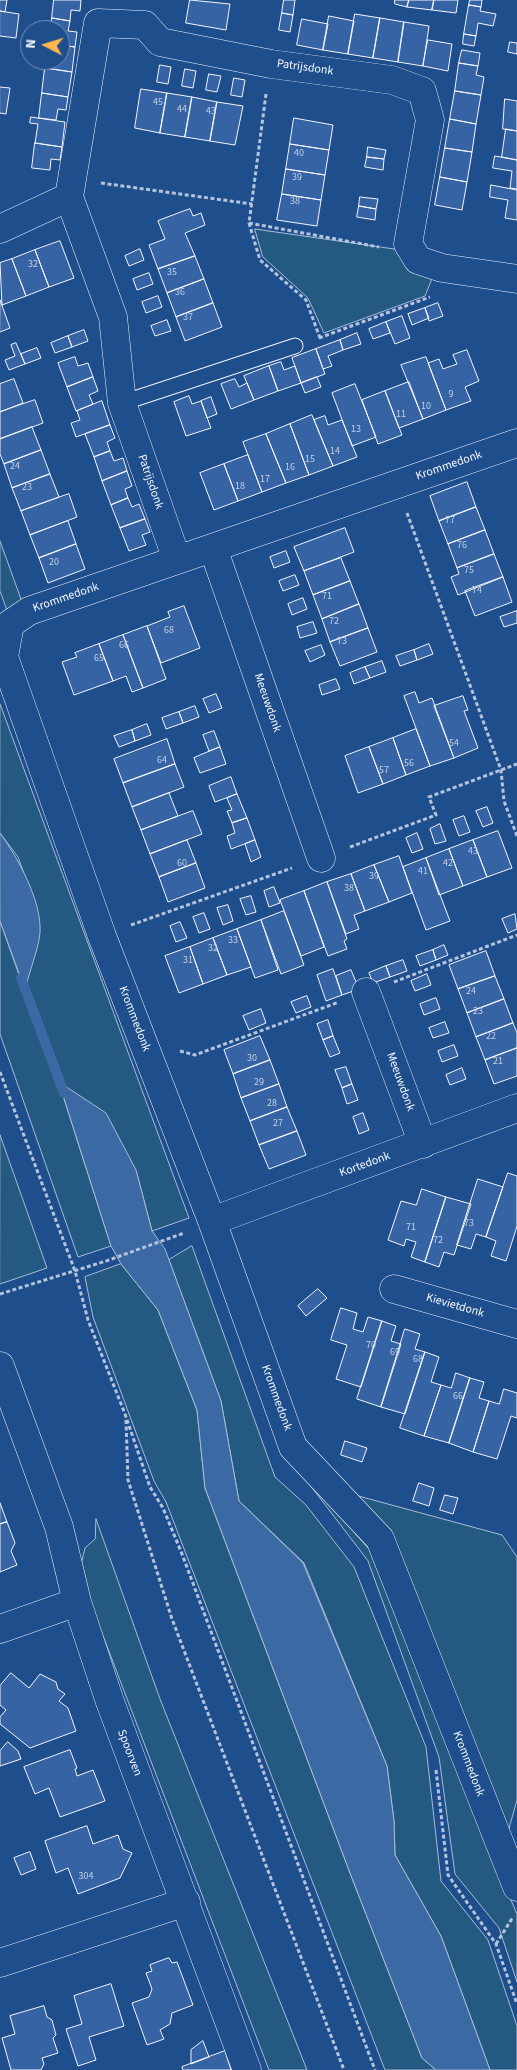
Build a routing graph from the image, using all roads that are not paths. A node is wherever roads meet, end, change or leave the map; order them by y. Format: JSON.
{"nodes":[{"id":1,"x":70,"y":188,"type":"junction"},
{"id":2,"x":0,"y":228,"type":"edge"},
{"id":3,"x":517,"y":279,"type":"edge"},
{"id":4,"x":295,"y":346,"type":"road end"},
{"id":5,"x":122,"y":403,"type":"junction"},
{"id":6,"x":517,"y":443,"type":"edge"},
{"id":7,"x":213,"y":548,"type":"junction"},
{"id":8,"x":177,"y":560,"type":"junction"},
{"id":9,"x":321,"y":858,"type":"dead end"},
{"id":10,"x":366,"y":992,"type":"road end"},
{"id":11,"x":517,"y":1108,"type":"edge"},
{"id":12,"x":422,"y":1144,"type":"junction"},
{"id":13,"x":212,"y":1221,"type":"junction"},
{"id":14,"x":394,"y":1289,"type":"dead end"},
{"id":15,"x":517,"y":1324,"type":"edge"},
{"id":16,"x":0,"y":1366,"type":"edge"},
{"id":17,"x":77,"y":1602,"type":"junction"},
{"id":18,"x":0,"y":1629,"type":"edge"},
{"id":19,"x":517,"y":1888,"type":"edge"},
{"id":20,"x":186,"y":1902,"type":"junction"},
{"id":21,"x":0,"y":1963,"type":"edge"},
{"id":22,"x":248,"y":2070,"type":"edge"}],
"edges":[{"from":1,"to":2,"type":"street"},
{"from":1,"to":3,"type":"street","name":"Patrijsdonk"},
{"from":1,"to":5,"type":"street","name":"Patrijsdonk"},
{"from":4,"to":5,"type":"lane"},
{"from":5,"to":8,"type":"street","name":"Patrijsdonk"},
{"from":6,"to":7,"type":"street","name":"Krommedonk"},
{"from":7,"to":8,"type":"street","name":"Krommedonk"},
{"from":7,"to":9,"type":"street","name":"Meeuwdonk"},
{"from":8,"to":13,"type":"street","name":"Krommedonk"},
{"from":10,"to":12,"type":"street","name":"Meeuwdonk"},
{"from":11,"to":12,"type":"street","name":"Kortedonk"},
{"from":12,"to":13,"type":"street","name":"Kortedonk"},
{"from":13,"to":19,"type":"street","name":"Krommedonk"},
{"from":14,"to":15,"type":"street","name":"Kievietdonk"},
{"from":16,"to":17,"type":"street","name":"Spoorven"},
{"from":17,"to":18,"type":"street"},
{"from":17,"to":20,"type":"street","name":"Spoorven"},
{"from":20,"to":21,"type":"street"},
{"from":20,"to":22,"type":"street","name":"Spoorven"}]}
